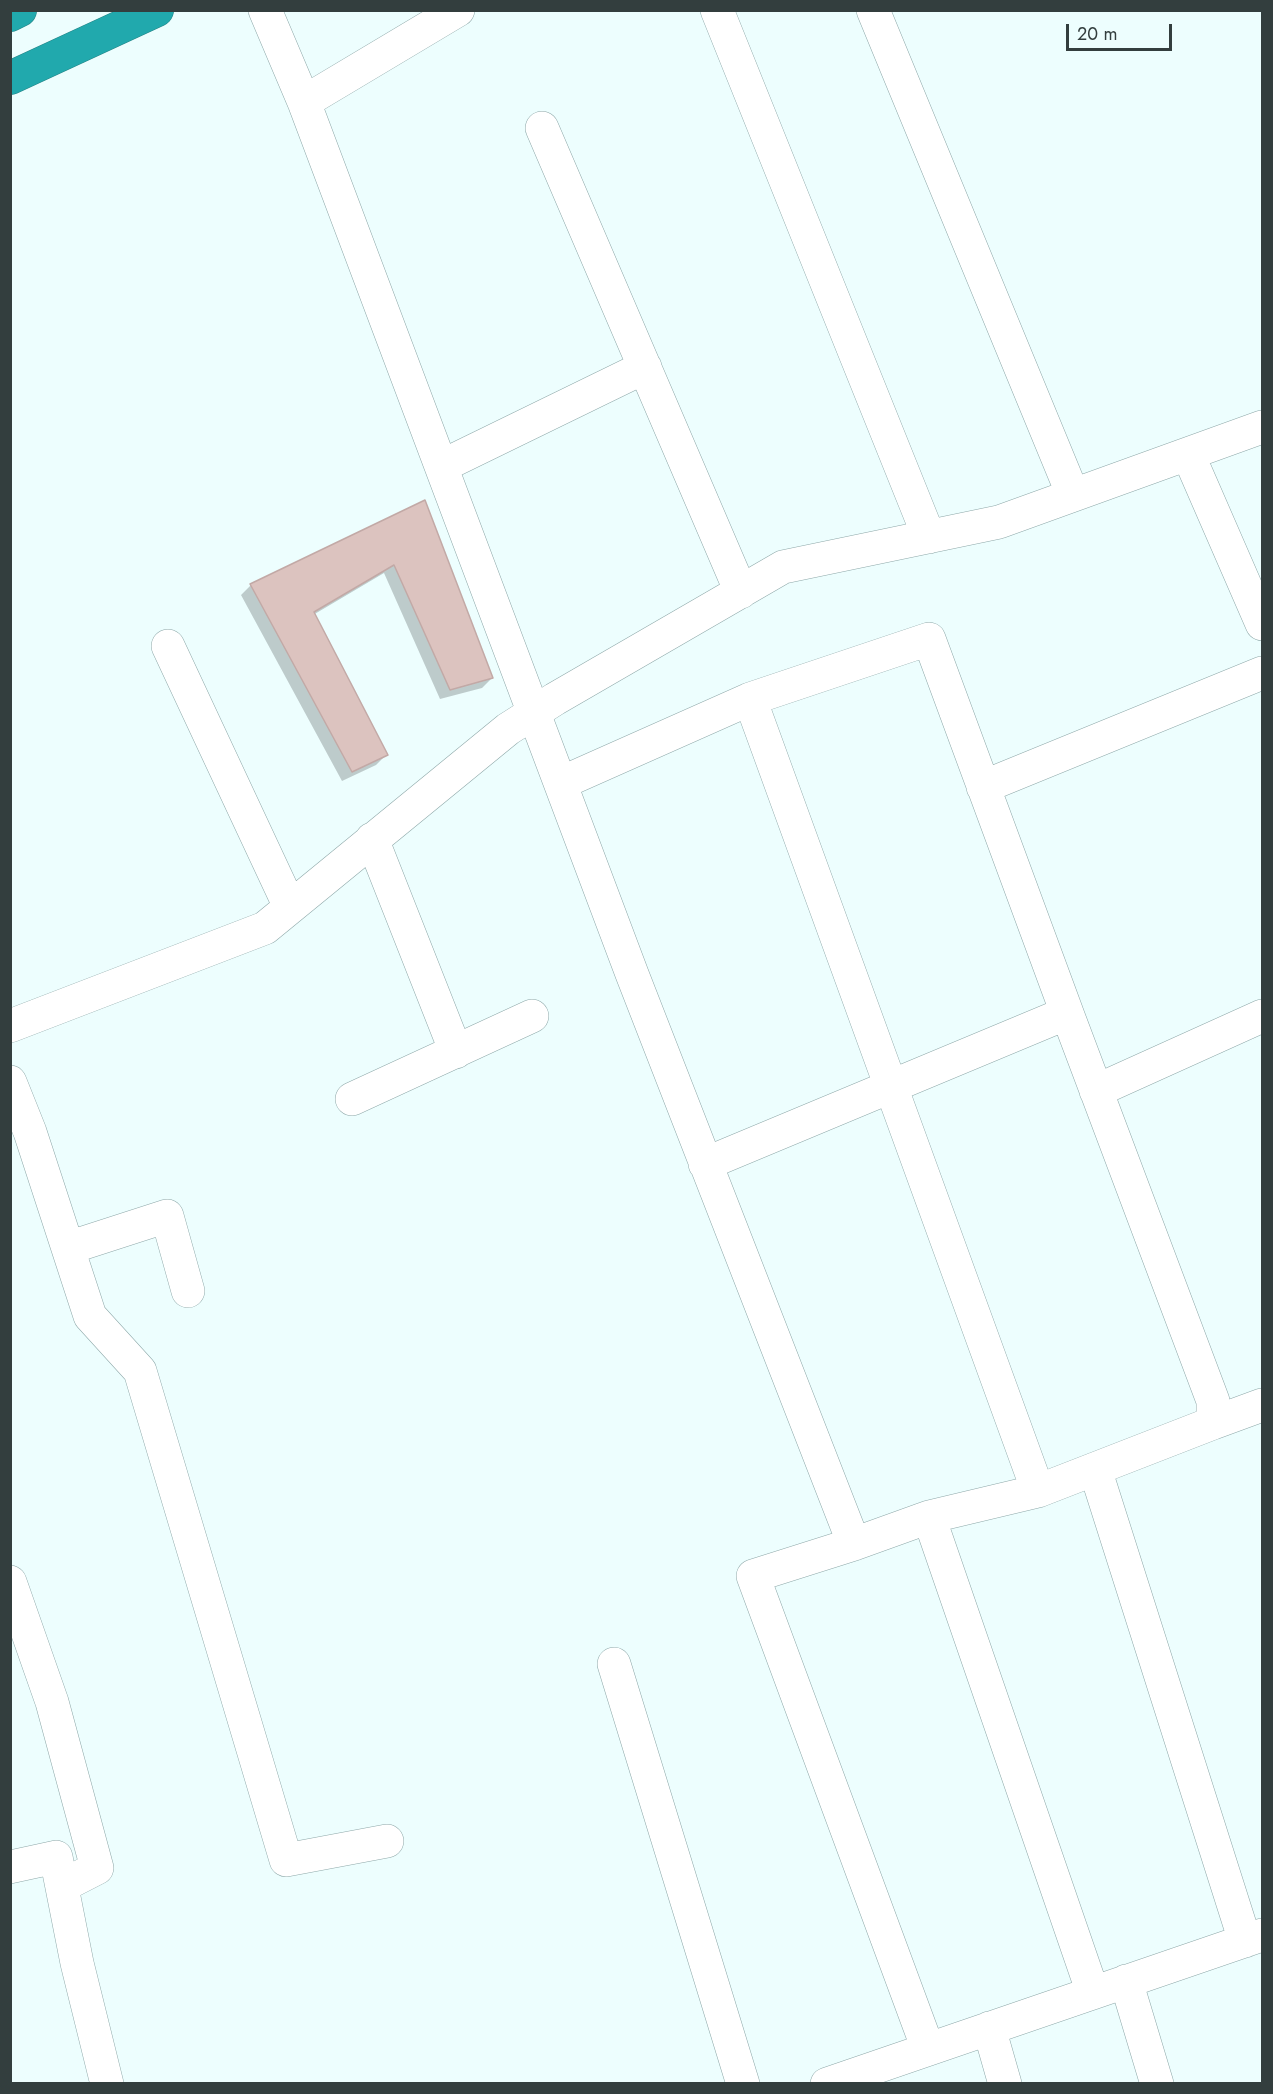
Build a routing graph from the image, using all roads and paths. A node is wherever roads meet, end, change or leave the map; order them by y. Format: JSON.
{"nodes":[{"id":1,"x":20,"y":10,"type":"edge"},
{"id":2,"x":157,"y":10,"type":"edge"},
{"id":3,"x":265,"y":10,"type":"edge"},
{"id":4,"x":459,"y":10,"type":"edge"},
{"id":5,"x":717,"y":10,"type":"edge"},
{"id":6,"x":873,"y":10,"type":"edge"},
{"id":7,"x":10,"y":15,"type":"edge"},
{"id":8,"x":10,"y":78,"type":"edge"},
{"id":9,"x":304,"y":102,"type":"junction"},
{"id":10,"x":542,"y":128,"type":"dead end"},
{"id":11,"x":645,"y":367,"type":"junction"},
{"id":12,"x":1263,"y":427,"type":"edge"},
{"id":13,"x":1188,"y":454,"type":"junction"},
{"id":14,"x":442,"y":466,"type":"junction"},
{"id":15,"x":1073,"y":495,"type":"junction"},
{"id":16,"x":929,"y":537,"type":"junction"},
{"id":17,"x":741,"y":592,"type":"junction"},
{"id":18,"x":1263,"y":624,"type":"edge"},
{"id":19,"x":168,"y":646,"type":"dead end"},
{"id":20,"x":1263,"y":673,"type":"edge"},
{"id":21,"x":750,"y":699,"type":"junction"},
{"id":22,"x":534,"y":712,"type":"junction"},
{"id":23,"x":561,"y":783,"type":"junction"},
{"id":24,"x":983,"y":787,"type":"junction"},
{"id":25,"x":372,"y":839,"type":"junction"},
{"id":26,"x":290,"y":907,"type":"junction"},
{"id":27,"x":1067,"y":1013,"type":"junction"},
{"id":28,"x":532,"y":1016,"type":"dead end"},
{"id":29,"x":1263,"y":1016,"type":"edge"},
{"id":30,"x":12,"y":1022,"type":"edge"},
{"id":31,"x":456,"y":1052,"type":"junction"},
{"id":32,"x":10,"y":1082,"type":"edge"},
{"id":33,"x":890,"y":1087,"type":"junction"},
{"id":34,"x":1096,"y":1091,"type":"junction"},
{"id":35,"x":352,"y":1099,"type":"dead end"},
{"id":36,"x":705,"y":1164,"type":"junction"},
{"id":37,"x":68,"y":1248,"type":"junction"},
{"id":38,"x":188,"y":1291,"type":"dead end"},
{"id":39,"x":1261,"y":1411,"type":"edge"},
{"id":40,"x":1213,"y":1423,"type":"junction"},
{"id":41,"x":1095,"y":1469,"type":"junction"},
{"id":42,"x":1038,"y":1491,"type":"junction"},
{"id":43,"x":929,"y":1517,"type":"junction"},
{"id":44,"x":854,"y":1544,"type":"junction"},
{"id":45,"x":10,"y":1582,"type":"edge"},
{"id":46,"x":614,"y":1665,"type":"dead end"},
{"id":47,"x":387,"y":1841,"type":"dead end"},
{"id":48,"x":10,"y":1867,"type":"edge"},
{"id":49,"x":63,"y":1886,"type":"junction"},
{"id":50,"x":1254,"y":1938,"type":"edge"},
{"id":51,"x":1125,"y":1982,"type":"junction"},
{"id":52,"x":1093,"y":1993,"type":"junction"},
{"id":53,"x":989,"y":2028,"type":"junction"},
{"id":54,"x":928,"y":2049,"type":"junction"},
{"id":55,"x":843,"y":2081,"type":"edge"},
{"id":56,"x":107,"y":2084,"type":"edge"},
{"id":57,"x":743,"y":2084,"type":"edge"},
{"id":58,"x":1005,"y":2084,"type":"edge"},
{"id":59,"x":1157,"y":2084,"type":"edge"}],
"edges":[{"from":1,"to":7,"type":"highway"},
{"from":2,"to":8,"type":"highway"},
{"from":3,"to":9,"type":"street"},
{"from":4,"to":9,"type":"street"},
{"from":5,"to":16,"type":"street"},
{"from":6,"to":15,"type":"street"},
{"from":9,"to":14,"type":"street"},
{"from":10,"to":11,"type":"street"},
{"from":11,"to":14,"type":"street"},
{"from":11,"to":17,"type":"street"},
{"from":12,"to":13,"type":"street"},
{"from":13,"to":15,"type":"street"},
{"from":13,"to":18,"type":"street"},
{"from":14,"to":22,"type":"street"},
{"from":15,"to":16,"type":"street"},
{"from":16,"to":17,"type":"street"},
{"from":17,"to":22,"type":"street"},
{"from":19,"to":26,"type":"street"},
{"from":20,"to":24,"type":"street"},
{"from":21,"to":23,"type":"street"},
{"from":21,"to":24,"type":"street"},
{"from":21,"to":33,"type":"street"},
{"from":22,"to":23,"type":"street"},
{"from":22,"to":25,"type":"street"},
{"from":23,"to":36,"type":"street"},
{"from":24,"to":27,"type":"street"},
{"from":25,"to":26,"type":"street"},
{"from":25,"to":31,"type":"street"},
{"from":26,"to":30,"type":"street"},
{"from":27,"to":33,"type":"street"},
{"from":27,"to":34,"type":"street"},
{"from":28,"to":31,"type":"street"},
{"from":29,"to":34,"type":"street"},
{"from":31,"to":35,"type":"street"},
{"from":32,"to":37,"type":"street"},
{"from":33,"to":36,"type":"street"},
{"from":33,"to":42,"type":"street"},
{"from":34,"to":40,"type":"street"},
{"from":36,"to":44,"type":"street"},
{"from":37,"to":38,"type":"street"},
{"from":37,"to":47,"type":"street"},
{"from":39,"to":40,"type":"street"},
{"from":40,"to":41,"type":"street"},
{"from":41,"to":42,"type":"street"},
{"from":41,"to":50,"type":"street"},
{"from":42,"to":43,"type":"street"},
{"from":43,"to":44,"type":"street"},
{"from":43,"to":52,"type":"street"},
{"from":44,"to":54,"type":"street"},
{"from":45,"to":49,"type":"street"},
{"from":46,"to":57,"type":"street"},
{"from":48,"to":49,"type":"street"},
{"from":49,"to":56,"type":"street"},
{"from":50,"to":51,"type":"street"},
{"from":51,"to":52,"type":"street"},
{"from":51,"to":59,"type":"street"},
{"from":52,"to":53,"type":"street"},
{"from":53,"to":54,"type":"street"},
{"from":53,"to":58,"type":"street"},
{"from":54,"to":55,"type":"street"}]}
